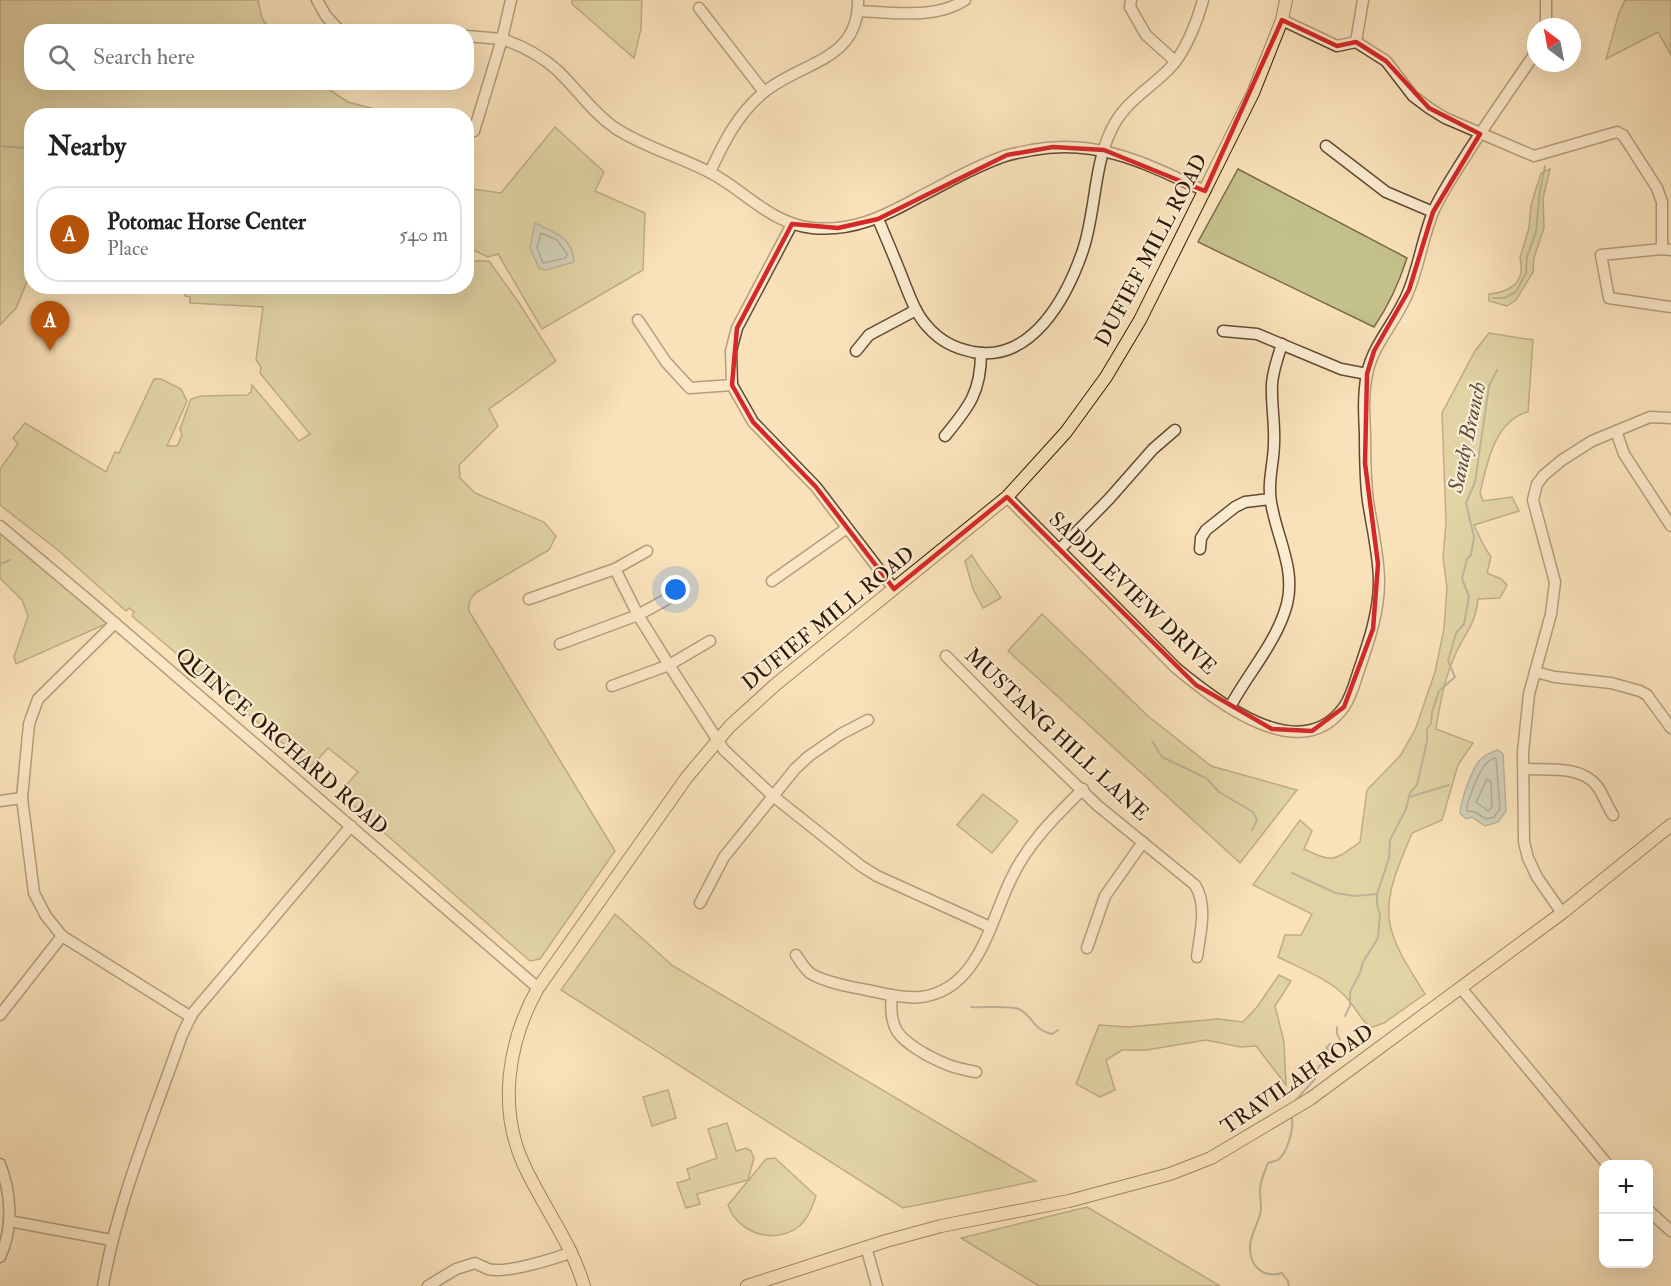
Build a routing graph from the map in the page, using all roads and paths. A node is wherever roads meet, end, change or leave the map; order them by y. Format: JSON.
{"nodes":[{"id":1,"x":317,"y":0,"type":"edge"},
{"id":2,"x":512,"y":0,"type":"edge"},
{"id":3,"x":965,"y":0,"type":"edge"},
{"id":4,"x":1131,"y":0,"type":"edge"},
{"id":5,"x":1203,"y":0,"type":"edge"},
{"id":6,"x":1286,"y":0,"type":"edge"},
{"id":7,"x":1363,"y":0,"type":"edge"},
{"id":8,"x":1546,"y":0,"type":"edge"},
{"id":9,"x":858,"y":5,"type":"edge"},
{"id":10,"x":699,"y":8,"type":"dead end"},
{"id":11,"x":1546,"y":18,"type":"edge"},
{"id":12,"x":1282,"y":20,"type":"junction"},
{"id":13,"x":334,"y":24,"type":"edge"},
{"id":14,"x":474,"y":37,"type":"edge"},
{"id":15,"x":502,"y":39,"type":"junction"},
{"id":16,"x":1356,"y":42,"type":"junction"},
{"id":17,"x":1175,"y":61,"type":"junction"},
{"id":18,"x":1527,"y":65,"type":"edge"},
{"id":19,"x":764,"y":92,"type":"junction"},
{"id":20,"x":474,"y":131,"type":"dead end"},
{"id":21,"x":1480,"y":134,"type":"junction"},
{"id":22,"x":1326,"y":146,"type":"dead end"},
{"id":23,"x":1104,"y":150,"type":"junction"},
{"id":24,"x":710,"y":172,"type":"junction"},
{"id":25,"x":1205,"y":191,"type":"junction"},
{"id":26,"x":1433,"y":212,"type":"junction"},
{"id":27,"x":878,"y":219,"type":"junction"},
{"id":28,"x":792,"y":224,"type":"junction"},
{"id":29,"x":1666,"y":250,"type":"edge"},
{"id":30,"x":1671,"y":307,"type":"edge"},
{"id":31,"x":916,"y":310,"type":"junction"},
{"id":32,"x":638,"y":320,"type":"dead end"},
{"id":33,"x":1223,"y":331,"type":"dead end"},
{"id":34,"x":1282,"y":344,"type":"junction"},
{"id":35,"x":856,"y":351,"type":"dead end"},
{"id":36,"x":981,"y":353,"type":"junction"},
{"id":37,"x":1367,"y":374,"type":"junction"},
{"id":38,"x":732,"y":385,"type":"junction"},
{"id":39,"x":1671,"y":418,"type":"edge"},
{"id":40,"x":1175,"y":430,"type":"dead end"},
{"id":41,"x":1616,"y":431,"type":"junction"},
{"id":42,"x":945,"y":436,"type":"dead end"},
{"id":43,"x":1007,"y":497,"type":"junction"},
{"id":44,"x":1270,"y":499,"type":"junction"},
{"id":45,"x":0,"y":526,"type":"edge"},
{"id":46,"x":1671,"y":526,"type":"edge"},
{"id":47,"x":847,"y":528,"type":"junction"},
{"id":48,"x":1200,"y":549,"type":"dead end"},
{"id":49,"x":1059,"y":550,"type":"junction"},
{"id":50,"x":647,"y":551,"type":"dead end"},
{"id":51,"x":615,"y":569,"type":"junction"},
{"id":52,"x":772,"y":581,"type":"dead end"},
{"id":53,"x":894,"y":589,"type":"junction"},
{"id":54,"x":682,"y":591,"type":"dead end"},
{"id":55,"x":529,"y":599,"type":"dead end"},
{"id":56,"x":638,"y":615,"type":"junction"},
{"id":57,"x":115,"y":623,"type":"junction"},
{"id":58,"x":710,"y":641,"type":"dead end"},
{"id":59,"x":560,"y":644,"type":"dead end"},
{"id":60,"x":946,"y":656,"type":"dead end"},
{"id":61,"x":669,"y":665,"type":"junction"},
{"id":62,"x":1534,"y":672,"type":"junction"},
{"id":63,"x":612,"y":686,"type":"dead end"},
{"id":64,"x":1230,"y":707,"type":"junction"},
{"id":65,"x":868,"y":720,"type":"dead end"},
{"id":66,"x":1671,"y":728,"type":"edge"},
{"id":67,"x":717,"y":740,"type":"junction"},
{"id":68,"x":1524,"y":769,"type":"junction"},
{"id":69,"x":1083,"y":789,"type":"junction"},
{"id":70,"x":772,"y":796,"type":"junction"},
{"id":71,"x":22,"y":798,"type":"junction"},
{"id":72,"x":0,"y":801,"type":"edge"},
{"id":73,"x":1613,"y":815,"type":"dead end"},
{"id":74,"x":1671,"y":825,"type":"edge"},
{"id":75,"x":351,"y":826,"type":"junction"},
{"id":76,"x":1143,"y":842,"type":"junction"},
{"id":77,"x":700,"y":903,"type":"dead end"},
{"id":78,"x":1562,"y":913,"type":"junction"},
{"id":79,"x":990,"y":927,"type":"junction"},
{"id":80,"x":62,"y":936,"type":"junction"},
{"id":81,"x":1087,"y":948,"type":"dead end"},
{"id":82,"x":796,"y":955,"type":"dead end"},
{"id":83,"x":1197,"y":957,"type":"dead end"},
{"id":84,"x":538,"y":988,"type":"junction"},
{"id":85,"x":1461,"y":988,"type":"junction"},
{"id":86,"x":892,"y":995,"type":"junction"},
{"id":87,"x":0,"y":1015,"type":"edge"},
{"id":88,"x":191,"y":1017,"type":"junction"},
{"id":89,"x":976,"y":1072,"type":"dead end"},
{"id":90,"x":1604,"y":1160,"type":"edge"},
{"id":91,"x":0,"y":1164,"type":"edge"},
{"id":92,"x":1652,"y":1214,"type":"edge"},
{"id":93,"x":9,"y":1221,"type":"junction"},
{"id":94,"x":1671,"y":1232,"type":"edge"},
{"id":95,"x":111,"y":1240,"type":"junction"},
{"id":96,"x":866,"y":1247,"type":"junction"},
{"id":97,"x":572,"y":1252,"type":"junction"},
{"id":98,"x":0,"y":1257,"type":"edge"},
{"id":99,"x":103,"y":1286,"type":"edge"},
{"id":100,"x":428,"y":1286,"type":"edge"},
{"id":101,"x":584,"y":1286,"type":"edge"},
{"id":102,"x":747,"y":1286,"type":"edge"},
{"id":103,"x":877,"y":1286,"type":"edge"}],
"edges":[{"from":1,"to":13,"type":"street"},
{"from":2,"to":15,"type":"street"},
{"from":3,"to":9,"type":"street"},
{"from":4,"to":17,"type":"street"},
{"from":5,"to":17,"type":"street"},
{"from":6,"to":12,"type":"main road","name":"DUFIEF MILL ROAD"},
{"from":7,"to":16,"type":"street"},
{"from":8,"to":11,"type":"street"},
{"from":9,"to":19,"type":"street"},
{"from":10,"to":19,"type":"street"},
{"from":12,"to":16,"type":"street"},
{"from":12,"to":25,"type":"main road","name":"DUFIEF MILL ROAD"},
{"from":14,"to":15,"type":"street"},
{"from":15,"to":20,"type":"street"},
{"from":15,"to":24,"type":"street"},
{"from":16,"to":21,"type":"street"},
{"from":17,"to":23,"type":"street"},
{"from":18,"to":21,"type":"street","name":"SADDLEVIEW DRIVE"},
{"from":19,"to":24,"type":"street"},
{"from":21,"to":26,"type":"street","name":"SADDLEVIEW DRIVE"},
{"from":21,"to":29,"type":"street"},
{"from":22,"to":26,"type":"street"},
{"from":23,"to":25,"type":"street"},
{"from":23,"to":27,"type":"street"},
{"from":23,"to":36,"type":"street"},
{"from":24,"to":28,"type":"street"},
{"from":25,"to":43,"type":"main road","name":"DUFIEF MILL ROAD"},
{"from":26,"to":37,"type":"street","name":"SADDLEVIEW DRIVE"},
{"from":27,"to":28,"type":"street"},
{"from":27,"to":31,"type":"street"},
{"from":28,"to":38,"type":"street"},
{"from":29,"to":30,"type":"street"},
{"from":31,"to":35,"type":"street"},
{"from":31,"to":36,"type":"street"},
{"from":32,"to":38,"type":"street"},
{"from":33,"to":34,"type":"street"},
{"from":34,"to":37,"type":"street"},
{"from":34,"to":44,"type":"street"},
{"from":36,"to":42,"type":"street"},
{"from":37,"to":64,"type":"street","name":"SADDLEVIEW DRIVE"},
{"from":38,"to":47,"type":"street"},
{"from":39,"to":41,"type":"street"},
{"from":40,"to":49,"type":"street"},
{"from":41,"to":46,"type":"street"},
{"from":41,"to":62,"type":"street"},
{"from":43,"to":49,"type":"street","name":"SADDLEVIEW DRIVE"},
{"from":43,"to":53,"type":"main road","name":"DUFIEF MILL ROAD"},
{"from":44,"to":48,"type":"street"},
{"from":44,"to":64,"type":"street"},
{"from":45,"to":57,"type":"street","name":"QUINCE ORCHARD ROAD"},
{"from":47,"to":52,"type":"street"},
{"from":47,"to":53,"type":"street"},
{"from":49,"to":64,"type":"street","name":"SADDLEVIEW DRIVE"},
{"from":50,"to":51,"type":"street"},
{"from":51,"to":55,"type":"street"},
{"from":51,"to":56,"type":"street"},
{"from":53,"to":67,"type":"main road","name":"DUFIEF MILL ROAD"},
{"from":54,"to":56,"type":"street"},
{"from":56,"to":59,"type":"street"},
{"from":56,"to":61,"type":"street"},
{"from":57,"to":71,"type":"street"},
{"from":57,"to":75,"type":"street","name":"QUINCE ORCHARD ROAD"},
{"from":58,"to":61,"type":"street"},
{"from":60,"to":69,"type":"street","name":"MUSTANG HILL LANE"},
{"from":61,"to":63,"type":"street"},
{"from":61,"to":67,"type":"street"},
{"from":62,"to":66,"type":"street"},
{"from":62,"to":68,"type":"street"},
{"from":65,"to":70,"type":"street"},
{"from":67,"to":70,"type":"street"},
{"from":67,"to":84,"type":"main road","name":"DUFIEF MILL ROAD"},
{"from":68,"to":73,"type":"street"},
{"from":68,"to":78,"type":"street"},
{"from":69,"to":76,"type":"street","name":"MUSTANG HILL LANE"},
{"from":69,"to":79,"type":"street"},
{"from":70,"to":77,"type":"street"},
{"from":70,"to":79,"type":"street"},
{"from":71,"to":72,"type":"street"},
{"from":71,"to":80,"type":"street"},
{"from":74,"to":78,"type":"main road","name":"TRAVILAH ROAD"},
{"from":75,"to":84,"type":"street","name":"QUINCE ORCHARD ROAD"},
{"from":75,"to":88,"type":"street"},
{"from":76,"to":81,"type":"street"},
{"from":76,"to":83,"type":"street","name":"MUSTANG HILL LANE"},
{"from":78,"to":85,"type":"main road","name":"TRAVILAH ROAD"},
{"from":79,"to":86,"type":"street"},
{"from":80,"to":87,"type":"street"},
{"from":80,"to":88,"type":"street"},
{"from":82,"to":86,"type":"street"},
{"from":84,"to":97,"type":"main road","name":"DUFIEF MILL ROAD"},
{"from":85,"to":90,"type":"street"},
{"from":85,"to":96,"type":"main road","name":"TRAVILAH ROAD"},
{"from":86,"to":89,"type":"street"},
{"from":88,"to":95,"type":"street"},
{"from":91,"to":93,"type":"street"},
{"from":92,"to":94,"type":"street"},
{"from":93,"to":95,"type":"street"},
{"from":93,"to":98,"type":"street"},
{"from":95,"to":99,"type":"street"},
{"from":96,"to":102,"type":"main road","name":"TRAVILAH ROAD"},
{"from":96,"to":103,"type":"street"},
{"from":97,"to":100,"type":"street"},
{"from":97,"to":101,"type":"main road","name":"DUFIEF MILL ROAD"}]}
